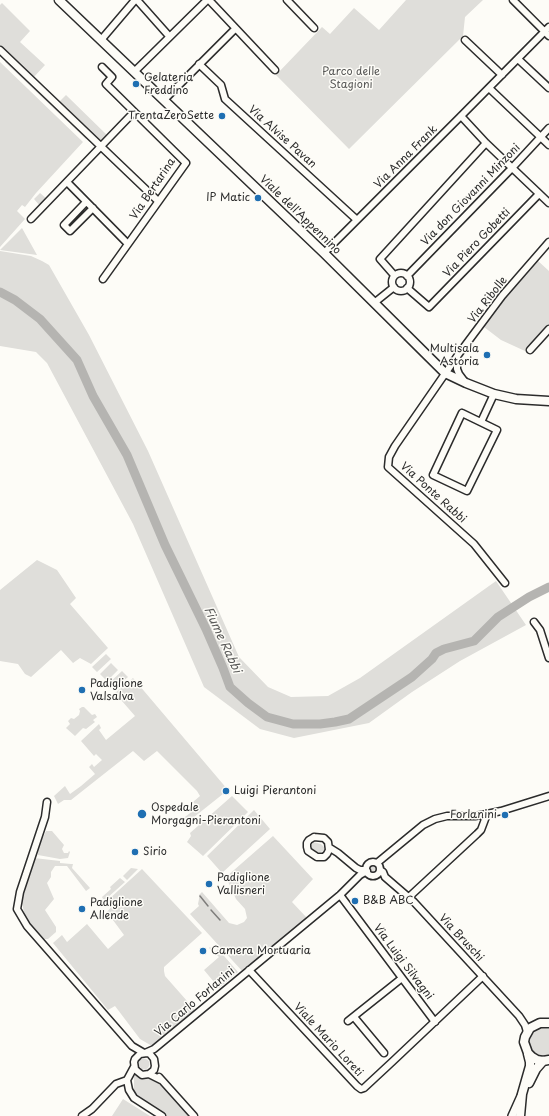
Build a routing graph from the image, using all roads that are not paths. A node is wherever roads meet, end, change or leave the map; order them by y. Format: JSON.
{"nodes":[{"id":1,"x":59,"y":0,"type":"edge"},
{"id":2,"x":136,"y":0,"type":"edge"},
{"id":3,"x":208,"y":0,"type":"edge"},
{"id":4,"x":290,"y":1,"type":"edge"},
{"id":5,"x":516,"y":1,"type":"edge"},
{"id":6,"x":314,"y":28,"type":"dead end"},
{"id":7,"x":235,"y":29,"type":"junction"},
{"id":8,"x":548,"y":32,"type":"edge"},
{"id":9,"x":169,"y":36,"type":"junction"},
{"id":10,"x":101,"y":40,"type":"junction"},
{"id":11,"x":465,"y":40,"type":"dead end"},
{"id":12,"x":0,"y":50,"type":"edge"},
{"id":13,"x":518,"y":59,"type":"junction"},
{"id":14,"x":199,"y":64,"type":"junction"},
{"id":15,"x":102,"y":67,"type":"dead end"},
{"id":16,"x":275,"y":70,"type":"dead end"},
{"id":17,"x":134,"y":72,"type":"junction"},
{"id":18,"x":502,"y":75,"type":"junction"},
{"id":19,"x":489,"y":88,"type":"junction"},
{"id":20,"x":549,"y":88,"type":"edge"},
{"id":21,"x":164,"y":100,"type":"junction"},
{"id":22,"x":134,"y":112,"type":"junction"},
{"id":23,"x":461,"y":116,"type":"junction"},
{"id":24,"x":549,"y":128,"type":"edge"},
{"id":25,"x":540,"y":137,"type":"junction"},
{"id":26,"x":486,"y":143,"type":"junction"},
{"id":27,"x":549,"y":145,"type":"edge"},
{"id":28,"x":101,"y":147,"type":"junction"},
{"id":29,"x":512,"y":168,"type":"junction"},
{"id":30,"x":67,"y":182,"type":"junction"},
{"id":31,"x":539,"y":194,"type":"junction"},
{"id":32,"x":158,"y":201,"type":"junction"},
{"id":33,"x":86,"y":202,"type":"junction"},
{"id":34,"x":549,"y":203,"type":"edge"},
{"id":35,"x":93,"y":208,"type":"junction"},
{"id":36,"x":32,"y":219,"type":"dead end"},
{"id":37,"x":357,"y":220,"type":"junction"},
{"id":38,"x":549,"y":242,"type":"edge"},
{"id":39,"x":128,"y":244,"type":"junction"},
{"id":40,"x":324,"y":253,"type":"junction"},
{"id":41,"x":394,"y":275,"type":"junction"},
{"id":42,"x":407,"y":276,"type":"junction"},
{"id":43,"x":103,"y":280,"type":"dead end"},
{"id":44,"x":394,"y":288,"type":"junction"},
{"id":45,"x":407,"y":288,"type":"junction"},
{"id":46,"x":374,"y":303,"type":"junction"},
{"id":47,"x":549,"y":329,"type":"edge"},
{"id":48,"x":530,"y":350,"type":"dead end"},
{"id":49,"x":457,"y":357,"type":"junction"},
{"id":50,"x":445,"y":373,"type":"junction"},
{"id":51,"x":466,"y":383,"type":"junction"},
{"id":52,"x":494,"y":394,"type":"junction"},
{"id":53,"x":549,"y":401,"type":"edge"},
{"id":54,"x":481,"y":422,"type":"junction"},
{"id":55,"x":505,"y":584,"type":"dead end"},
{"id":56,"x":534,"y":622,"type":"dead end"},
{"id":57,"x":549,"y":658,"type":"edge"},
{"id":58,"x":549,"y":796,"type":"edge"},
{"id":59,"x":47,"y":802,"type":"dead end"},
{"id":60,"x":487,"y":814,"type":"junction"},
{"id":61,"x":475,"y":816,"type":"junction"},
{"id":62,"x":482,"y":826,"type":"junction"},
{"id":63,"x":328,"y":851,"type":"dead end"},
{"id":64,"x":377,"y":863,"type":"junction"},
{"id":65,"x":380,"y":870,"type":"junction"},
{"id":66,"x":369,"y":871,"type":"junction"},
{"id":67,"x":385,"y":877,"type":"junction"},
{"id":68,"x":340,"y":894,"type":"junction"},
{"id":69,"x":409,"y":897,"type":"junction"},
{"id":70,"x":249,"y":970,"type":"junction"},
{"id":71,"x":483,"y":976,"type":"junction"},
{"id":72,"x":402,"y":978,"type":"junction"},
{"id":73,"x":354,"y":1016,"type":"junction"},
{"id":74,"x":519,"y":1016,"type":"junction"},
{"id":75,"x":348,"y":1021,"type":"dead end"},
{"id":76,"x":548,"y":1021,"type":"edge"},
{"id":77,"x":435,"y":1022,"type":"junction"},
{"id":78,"x":535,"y":1024,"type":"junction"},
{"id":79,"x":527,"y":1032,"type":"junction"},
{"id":80,"x":384,"y":1053,"type":"dead end"},
{"id":81,"x":528,"y":1053,"type":"junction"},
{"id":82,"x":144,"y":1054,"type":"junction"},
{"id":83,"x":546,"y":1061,"type":"edge"},
{"id":84,"x":135,"y":1069,"type":"junction"},
{"id":85,"x":151,"y":1072,"type":"junction"},
{"id":86,"x":128,"y":1078,"type":"junction"},
{"id":87,"x":522,"y":1094,"type":"junction"},
{"id":88,"x":82,"y":1116,"type":"edge"},
{"id":89,"x":162,"y":1116,"type":"edge"},
{"id":90,"x":194,"y":1116,"type":"edge"},
{"id":91,"x":512,"y":1116,"type":"edge"},
{"id":92,"x":520,"y":1116,"type":"edge"}],
"edges":[{"from":1,"to":10,"type":"main road","name":"Viale dell'Appennino"},
{"from":2,"to":9,"type":"street"},
{"from":2,"to":10,"type":"street"},
{"from":3,"to":7,"type":"street"},
{"from":3,"to":9,"type":"street"},
{"from":4,"to":6,"type":"street"},
{"from":5,"to":8,"type":"street"},
{"from":7,"to":14,"type":"street"},
{"from":7,"to":16,"type":"street"},
{"from":8,"to":13,"type":"street","name":"Via Anna Frank"},
{"from":9,"to":17,"type":"street"},
{"from":10,"to":17,"type":"main road","name":"Viale dell'Appennino"},
{"from":11,"to":18,"type":"street"},
{"from":12,"to":28,"type":"street"},
{"from":13,"to":18,"type":"street","name":"Via Anna Frank"},
{"from":13,"to":20,"type":"street"},
{"from":14,"to":21,"type":"street"},
{"from":14,"to":37,"type":"street","name":"Via Alvise Pavan"},
{"from":15,"to":22,"type":"street","name":"Via Bertarina"},
{"from":17,"to":21,"type":"main road","name":"Viale dell'Appennino"},
{"from":18,"to":19,"type":"street","name":"Via Anna Frank"},
{"from":19,"to":23,"type":"street","name":"Via Anna Frank"},
{"from":19,"to":25,"type":"street"},
{"from":21,"to":40,"type":"main road","name":"Viale dell'Appennino"},
{"from":22,"to":28,"type":"street"},
{"from":22,"to":32,"type":"street","name":"Via Bertarina"},
{"from":23,"to":26,"type":"street"},
{"from":23,"to":37,"type":"street","name":"Via Anna Frank"},
{"from":24,"to":25,"type":"street","name":"Via don Giovanni Minzoni"},
{"from":25,"to":27,"type":"street"},
{"from":25,"to":29,"type":"street","name":"Via don Giovanni Minzoni"},
{"from":26,"to":29,"type":"street"},
{"from":26,"to":41,"type":"street"},
{"from":28,"to":30,"type":"street"},
{"from":28,"to":32,"type":"street"},
{"from":29,"to":31,"type":"street"},
{"from":29,"to":42,"type":"street","name":"Via don Giovanni Minzoni"},
{"from":30,"to":33,"type":"street"},
{"from":30,"to":36,"type":"street"},
{"from":31,"to":34,"type":"street"},
{"from":31,"to":45,"type":"street","name":"Via Piero Gobetti"},
{"from":32,"to":39,"type":"street","name":"Via Bertarina"},
{"from":33,"to":35,"type":"street"},
{"from":33,"to":35,"type":"street"},
{"from":35,"to":39,"type":"street"},
{"from":37,"to":40,"type":"street","name":"Via Anna Frank"},
{"from":38,"to":49,"type":"street","name":"Via Ribolle"},
{"from":39,"to":43,"type":"street","name":"Via Bertarina"},
{"from":40,"to":46,"type":"main road","name":"Viale dell'Appennino"},
{"from":41,"to":42,"type":"street"},
{"from":41,"to":44,"type":"street"},
{"from":42,"to":45,"type":"street"},
{"from":44,"to":45,"type":"street"},
{"from":44,"to":46,"type":"street"},
{"from":46,"to":50,"type":"main road","name":"Viale dell'Appennino"},
{"from":47,"to":48,"type":"street"},
{"from":49,"to":50,"type":"street","name":"Via Ribolle"},
{"from":49,"to":51,"type":"street"},
{"from":50,"to":51,"type":"main road","name":"Viale dell'Appennino"},
{"from":50,"to":55,"type":"street","name":"Via Ponte Rabbi"},
{"from":51,"to":52,"type":"main road","name":"Viale dell'Appennino"},
{"from":52,"to":53,"type":"main road","name":"Viale dell'Appennino"},
{"from":52,"to":54,"type":"street"},
{"from":54,"to":54,"type":"street"},
{"from":56,"to":57,"type":"street"},
{"from":58,"to":60,"type":"street"},
{"from":59,"to":82,"type":"street"},
{"from":60,"to":61,"type":"street"},
{"from":60,"to":62,"type":"street"},
{"from":61,"to":62,"type":"street"},
{"from":61,"to":64,"type":"street"},
{"from":62,"to":69,"type":"street"},
{"from":63,"to":66,"type":"street"},
{"from":64,"to":65,"type":"street"},
{"from":64,"to":66,"type":"street"},
{"from":65,"to":66,"type":"street","name":"Via Carlo Forlanini"},
{"from":65,"to":67,"type":"street"},
{"from":66,"to":67,"type":"street"},
{"from":66,"to":68,"type":"street","name":"Via Carlo Forlanini"},
{"from":67,"to":69,"type":"street","name":"Via Bruschi"},
{"from":68,"to":70,"type":"street","name":"Via Carlo Forlanini"},
{"from":68,"to":72,"type":"street","name":"Via Luigi Silvagni"},
{"from":69,"to":71,"type":"street","name":"Via Bruschi"},
{"from":70,"to":77,"type":"street","name":"Viale Mario Loreti"},
{"from":70,"to":82,"type":"street","name":"Via Carlo Forlanini"},
{"from":71,"to":74,"type":"street","name":"Via Bruschi"},
{"from":71,"to":77,"type":"street","name":"Viale Mario Loreti"},
{"from":72,"to":73,"type":"street"},
{"from":72,"to":77,"type":"street","name":"Via Luigi Silvagni"},
{"from":73,"to":75,"type":"street"},
{"from":73,"to":80,"type":"street"},
{"from":74,"to":78,"type":"street","name":"Via Bruschi"},
{"from":74,"to":79,"type":"street","name":"Via Bruschi"},
{"from":76,"to":78,"type":"main road"},
{"from":78,"to":79,"type":"main road"},
{"from":79,"to":81,"type":"main road"},
{"from":81,"to":83,"type":"main road"},
{"from":81,"to":87,"type":"main road"},
{"from":82,"to":84,"type":"street"},
{"from":82,"to":85,"type":"street"},
{"from":83,"to":92,"type":"main road"},
{"from":84,"to":85,"type":"street"},
{"from":84,"to":86,"type":"street"},
{"from":85,"to":90,"type":"street"},
{"from":86,"to":88,"type":"street"},
{"from":86,"to":89,"type":"street"},
{"from":87,"to":91,"type":"street"},
{"from":87,"to":92,"type":"main road"}]}
